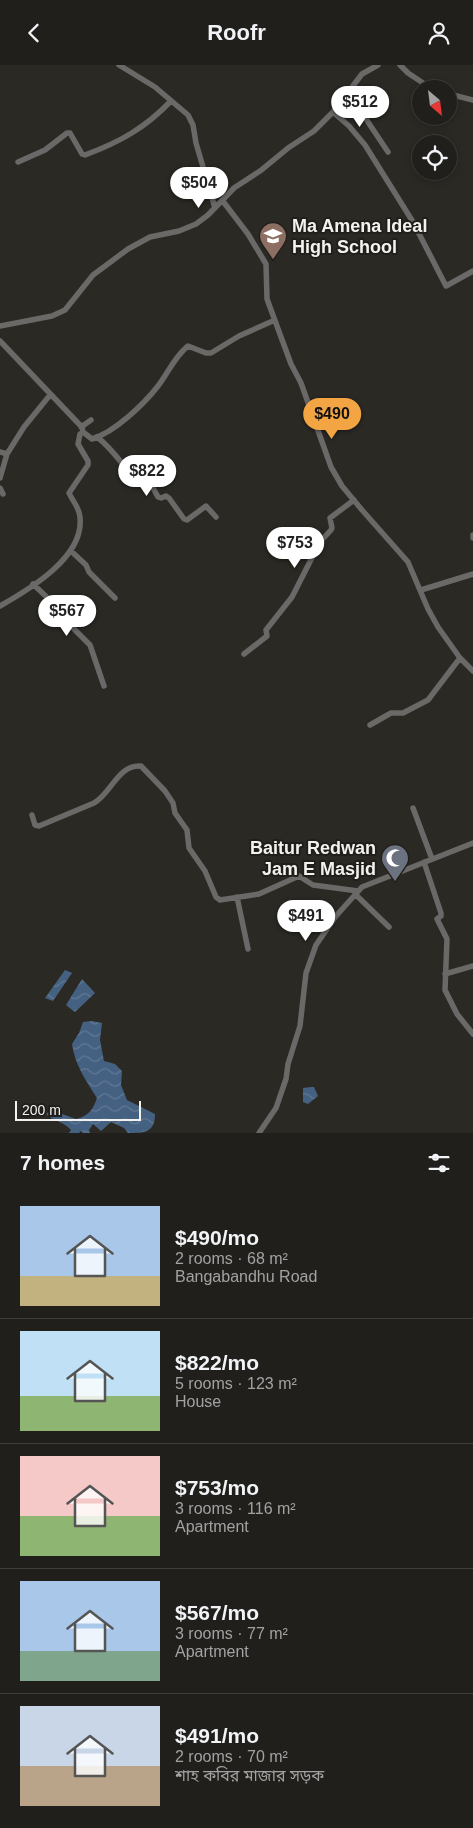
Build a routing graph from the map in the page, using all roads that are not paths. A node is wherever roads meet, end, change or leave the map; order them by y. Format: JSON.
{"nodes":[{"id":1,"x":119,"y":65,"type":"edge"},
{"id":2,"x":378,"y":65,"type":"edge"},
{"id":3,"x":400,"y":65,"type":"edge"},
{"id":4,"x":418,"y":80,"type":"edge"},
{"id":5,"x":458,"y":96,"type":"edge"},
{"id":6,"x":343,"y":97,"type":"junction"},
{"id":7,"x":473,"y":100,"type":"edge"},
{"id":8,"x":172,"y":101,"type":"junction"},
{"id":9,"x":332,"y":111,"type":"junction"},
{"id":10,"x":388,"y":152,"type":"dead end"},
{"id":11,"x":18,"y":162,"type":"dead end"},
{"id":12,"x":222,"y":200,"type":"junction"},
{"id":13,"x":215,"y":208,"type":"junction"},
{"id":14,"x":473,"y":271,"type":"edge"},
{"id":15,"x":275,"y":320,"type":"junction"},
{"id":16,"x":0,"y":326,"type":"edge"},
{"id":17,"x":0,"y":341,"type":"edge"},
{"id":18,"x":50,"y":395,"type":"junction"},
{"id":19,"x":90,"y":420,"type":"dead end"},
{"id":20,"x":82,"y":429,"type":"junction"},
{"id":21,"x":98,"y":437,"type":"junction"},
{"id":22,"x":0,"y":452,"type":"edge"},
{"id":23,"x":7,"y":454,"type":"junction"},
{"id":24,"x":0,"y":478,"type":"edge"},
{"id":25,"x":0,"y":488,"type":"edge"},
{"id":26,"x":3,"y":494,"type":"dead end"},
{"id":27,"x":354,"y":500,"type":"junction"},
{"id":28,"x":216,"y":517,"type":"dead end"},
{"id":29,"x":71,"y":551,"type":"junction"},
{"id":30,"x":473,"y":574,"type":"edge"},
{"id":31,"x":33,"y":584,"type":"junction"},
{"id":32,"x":421,"y":590,"type":"junction"},
{"id":33,"x":115,"y":598,"type":"dead end"},
{"id":34,"x":0,"y":606,"type":"edge"},
{"id":35,"x":244,"y":655,"type":"dead end"},
{"id":36,"x":460,"y":658,"type":"junction"},
{"id":37,"x":473,"y":671,"type":"edge"},
{"id":38,"x":104,"y":686,"type":"dead end"},
{"id":39,"x":370,"y":725,"type":"dead end"},
{"id":40,"x":413,"y":808,"type":"dead end"},
{"id":41,"x":32,"y":815,"type":"dead end"},
{"id":42,"x":473,"y":843,"type":"edge"},
{"id":43,"x":432,"y":859,"type":"junction"},
{"id":44,"x":424,"y":862,"type":"junction"},
{"id":45,"x":356,"y":893,"type":"junction"},
{"id":46,"x":237,"y":897,"type":"junction"},
{"id":47,"x":389,"y":927,"type":"dead end"},
{"id":48,"x":248,"y":949,"type":"dead end"},
{"id":49,"x":473,"y":966,"type":"edge"},
{"id":50,"x":445,"y":973,"type":"junction"},
{"id":51,"x":473,"y":1034,"type":"edge"},
{"id":52,"x":259,"y":1133,"type":"edge"}],
"edges":[{"from":1,"to":8,"type":"street"},
{"from":2,"to":6,"type":"street"},
{"from":3,"to":4,"type":"street"},
{"from":5,"to":7,"type":"street"},
{"from":6,"to":9,"type":"street"},
{"from":6,"to":10,"type":"street"},
{"from":8,"to":11,"type":"street"},
{"from":8,"to":13,"type":"street"},
{"from":9,"to":12,"type":"street"},
{"from":9,"to":14,"type":"street"},
{"from":12,"to":13,"type":"street"},
{"from":12,"to":15,"type":"street"},
{"from":13,"to":16,"type":"street"},
{"from":15,"to":21,"type":"street"},
{"from":15,"to":27,"type":"street"},
{"from":17,"to":18,"type":"street"},
{"from":18,"to":20,"type":"street"},
{"from":18,"to":23,"type":"street"},
{"from":19,"to":20,"type":"street"},
{"from":20,"to":21,"type":"street"},
{"from":20,"to":29,"type":"street"},
{"from":21,"to":28,"type":"street"},
{"from":22,"to":23,"type":"street"},
{"from":23,"to":24,"type":"street"},
{"from":25,"to":26,"type":"street"},
{"from":27,"to":32,"type":"street"},
{"from":27,"to":35,"type":"street"},
{"from":29,"to":31,"type":"street"},
{"from":29,"to":33,"type":"street"},
{"from":30,"to":32,"type":"street"},
{"from":31,"to":34,"type":"street"},
{"from":31,"to":38,"type":"street"},
{"from":32,"to":36,"type":"street"},
{"from":36,"to":37,"type":"street"},
{"from":36,"to":39,"type":"street"},
{"from":40,"to":43,"type":"street"},
{"from":41,"to":46,"type":"street"},
{"from":42,"to":43,"type":"street"},
{"from":43,"to":44,"type":"street"},
{"from":44,"to":45,"type":"street"},
{"from":44,"to":50,"type":"street"},
{"from":45,"to":46,"type":"street"},
{"from":45,"to":47,"type":"street"},
{"from":45,"to":52,"type":"street"},
{"from":46,"to":48,"type":"street"},
{"from":49,"to":50,"type":"street"},
{"from":50,"to":51,"type":"street"}]}
